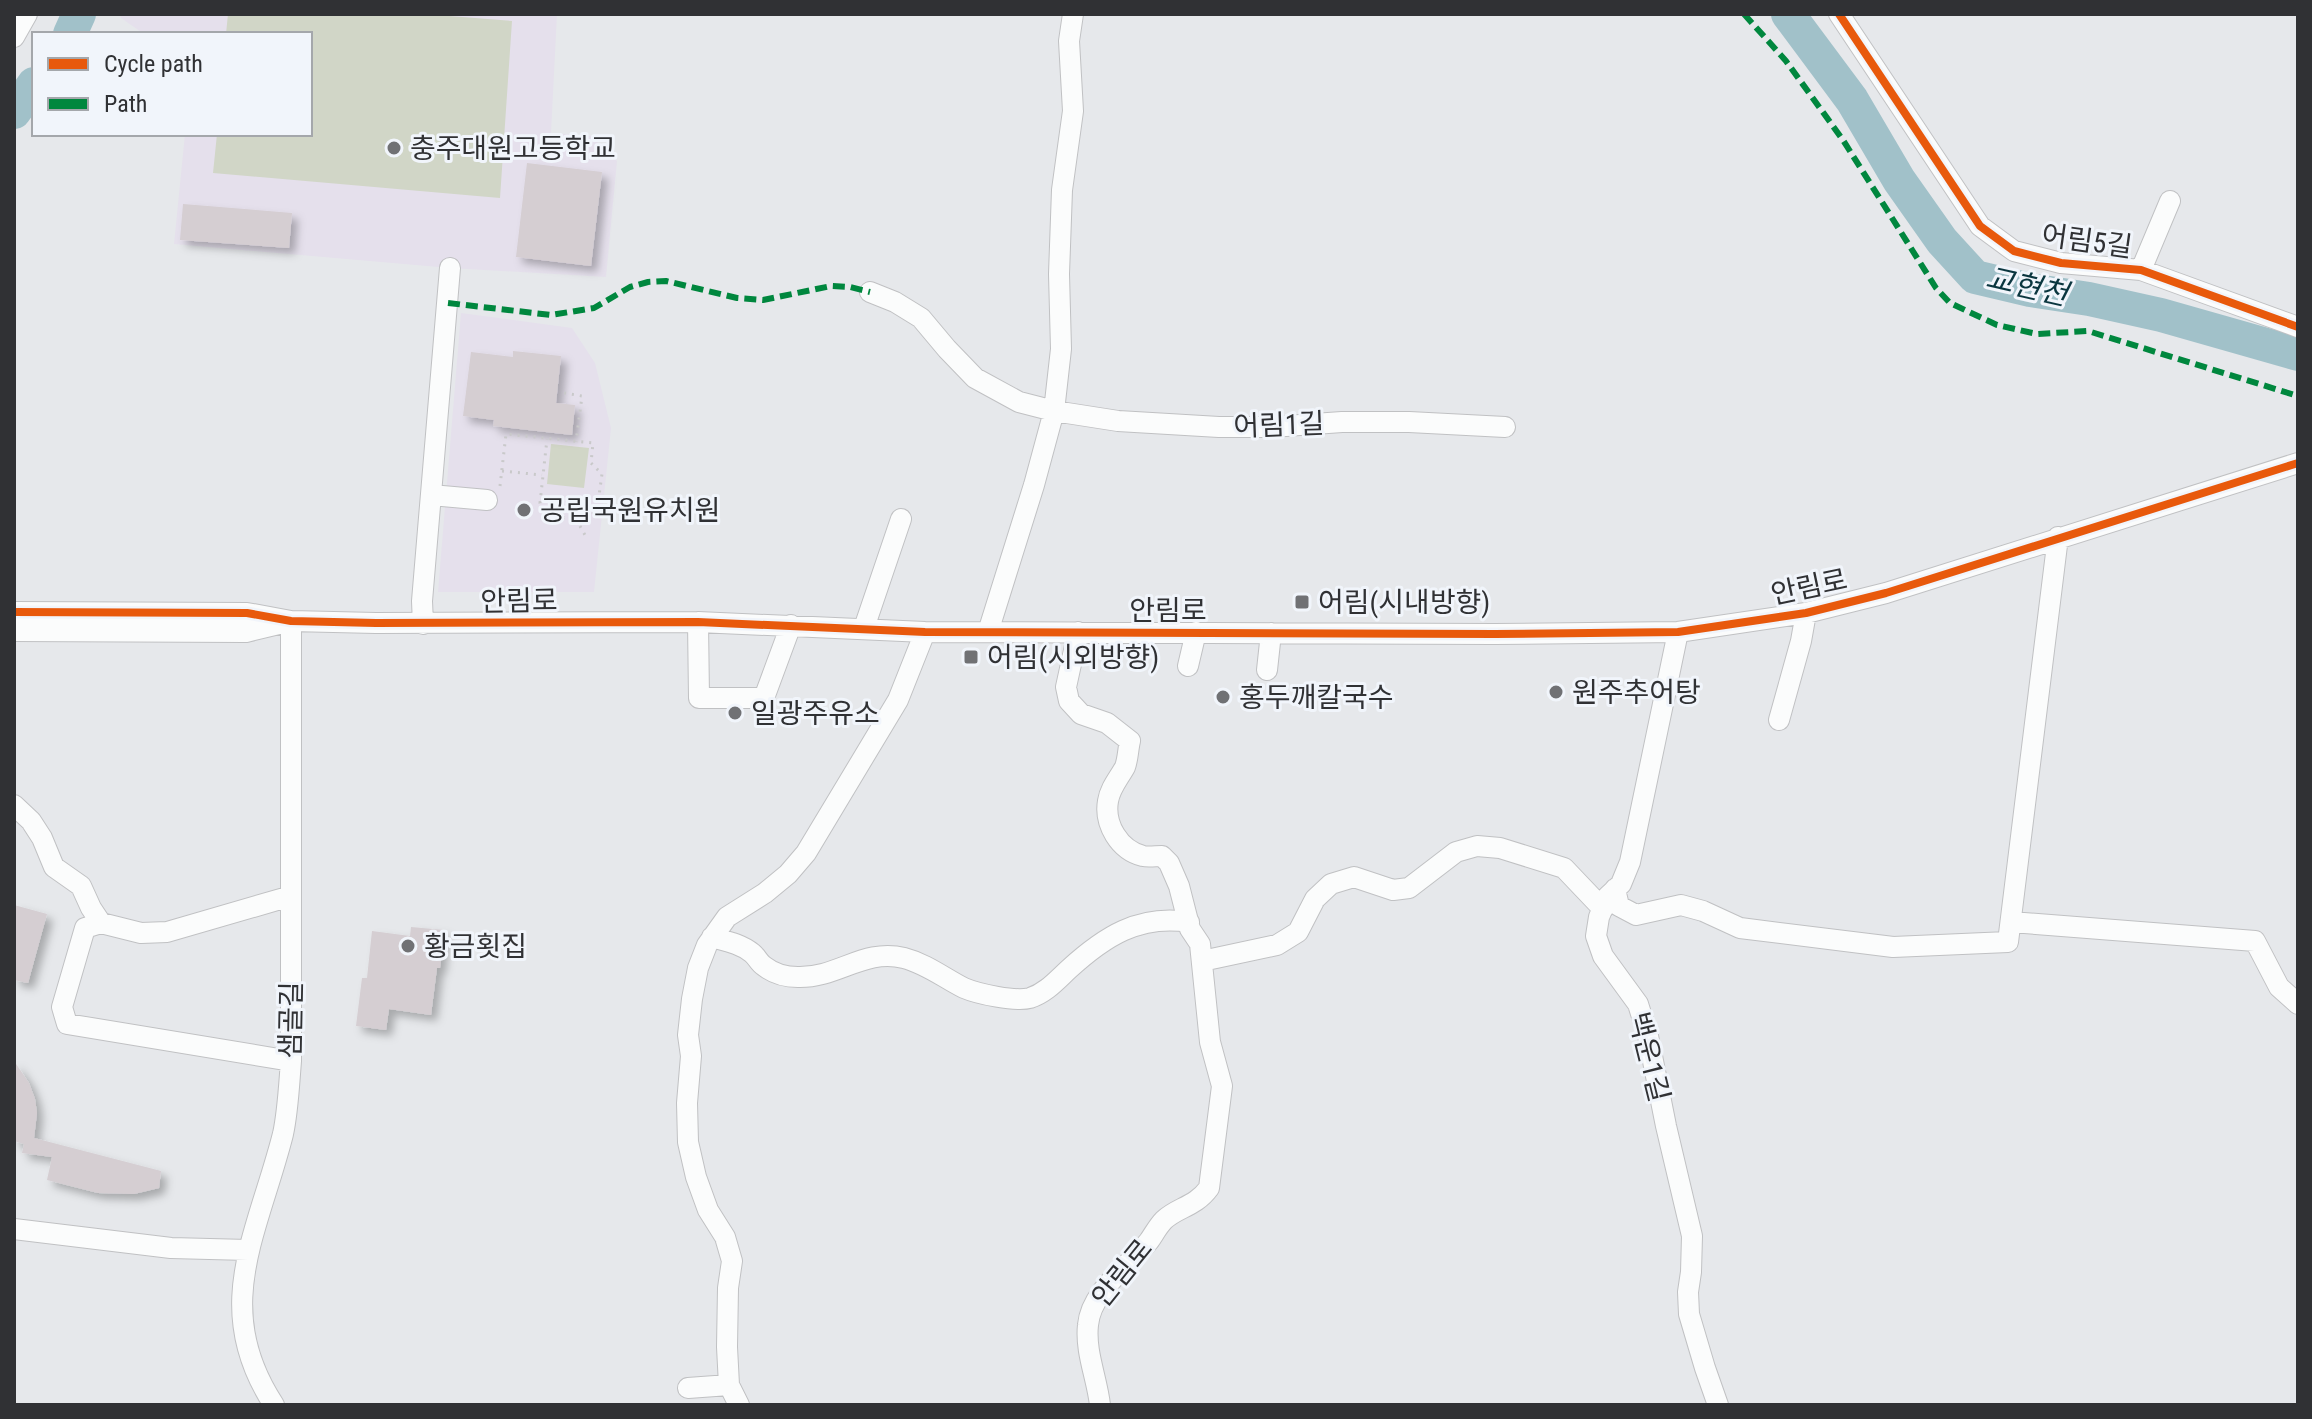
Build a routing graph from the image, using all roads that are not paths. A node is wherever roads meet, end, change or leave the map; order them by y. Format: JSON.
{"nodes":[{"id":1,"x":27,"y":14,"type":"edge"},
{"id":2,"x":1073,"y":14,"type":"edge"},
{"id":3,"x":1839,"y":14,"type":"edge"},
{"id":4,"x":14,"y":37,"type":"edge"},
{"id":5,"x":2170,"y":201,"type":"dead end"},
{"id":6,"x":450,"y":268,"type":"dead end"},
{"id":7,"x":2141,"y":270,"type":"junction"},
{"id":8,"x":870,"y":292,"type":"dead end"},
{"id":9,"x":2298,"y":327,"type":"edge"},
{"id":10,"x":1054,"y":411,"type":"junction"},
{"id":11,"x":1505,"y":427,"type":"dead end"},
{"id":12,"x":2298,"y":463,"type":"edge"},
{"id":13,"x":431,"y":495,"type":"junction"},
{"id":14,"x":487,"y":500,"type":"road end"},
{"id":15,"x":901,"y":519,"type":"dead end"},
{"id":16,"x":2058,"y":537,"type":"junction"},
{"id":17,"x":14,"y":612,"type":"edge"},
{"id":18,"x":1806,"y":613,"type":"junction"},
{"id":19,"x":291,"y":621,"type":"junction"},
{"id":20,"x":698,"y":622,"type":"junction"},
{"id":21,"x":423,"y":624,"type":"junction"},
{"id":22,"x":791,"y":625,"type":"junction"},
{"id":23,"x":864,"y":628,"type":"junction"},
{"id":24,"x":14,"y":631,"type":"edge"},
{"id":25,"x":925,"y":632,"type":"junction"},
{"id":26,"x":988,"y":632,"type":"junction"},
{"id":27,"x":1078,"y":632,"type":"junction"},
{"id":28,"x":1196,"y":632,"type":"junction"},
{"id":29,"x":1678,"y":632,"type":"junction"},
{"id":30,"x":1271,"y":633,"type":"junction"},
{"id":31,"x":1188,"y":666,"type":"dead end"},
{"id":32,"x":1267,"y":670,"type":"dead end"},
{"id":33,"x":1779,"y":720,"type":"dead end"},
{"id":34,"x":14,"y":805,"type":"edge"},
{"id":35,"x":1615,"y":889,"type":"junction"},
{"id":36,"x":291,"y":896,"type":"junction"},
{"id":37,"x":1603,"y":909,"type":"junction"},
{"id":38,"x":1189,"y":922,"type":"junction"},
{"id":39,"x":101,"y":923,"type":"junction"},
{"id":40,"x":2009,"y":932,"type":"junction"},
{"id":41,"x":712,"y":937,"type":"junction"},
{"id":42,"x":1202,"y":961,"type":"junction"},
{"id":43,"x":2298,"y":1004,"type":"edge"},
{"id":44,"x":291,"y":1061,"type":"junction"},
{"id":45,"x":14,"y":1229,"type":"edge"},
{"id":46,"x":248,"y":1250,"type":"junction"},
{"id":47,"x":729,"y":1385,"type":"junction"},
{"id":48,"x":688,"y":1388,"type":"dead end"},
{"id":49,"x":274,"y":1405,"type":"edge"},
{"id":50,"x":739,"y":1405,"type":"edge"},
{"id":51,"x":1100,"y":1405,"type":"edge"},
{"id":52,"x":1718,"y":1405,"type":"edge"}],
"edges":[{"from":1,"to":4,"type":"street"},
{"from":2,"to":10,"type":"street"},
{"from":3,"to":7,"type":"street","name":"어림5길"},
{"from":5,"to":7,"type":"street","name":"어림5길"},
{"from":6,"to":13,"type":"street"},
{"from":7,"to":9,"type":"street","name":"어림5길"},
{"from":8,"to":10,"type":"street","name":"어림1길"},
{"from":10,"to":11,"type":"street","name":"어림1길"},
{"from":10,"to":26,"type":"street"},
{"from":12,"to":16,"type":"street","name":"안림로"},
{"from":13,"to":14,"type":"street"},
{"from":13,"to":21,"type":"street"},
{"from":15,"to":23,"type":"street"},
{"from":16,"to":18,"type":"street","name":"안림로"},
{"from":16,"to":40,"type":"street"},
{"from":17,"to":19,"type":"street","name":"안림로"},
{"from":18,"to":29,"type":"street","name":"안림로"},
{"from":18,"to":33,"type":"street"},
{"from":19,"to":21,"type":"street","name":"안림로"},
{"from":19,"to":24,"type":"street","name":"안림로"},
{"from":19,"to":36,"type":"street","name":"샘골길"},
{"from":20,"to":21,"type":"street","name":"안림로"},
{"from":20,"to":22,"type":"street","name":"안림로"},
{"from":20,"to":22,"type":"street"},
{"from":22,"to":23,"type":"street","name":"안림로"},
{"from":23,"to":25,"type":"street","name":"안림로"},
{"from":25,"to":26,"type":"street","name":"안림로"},
{"from":25,"to":41,"type":"street"},
{"from":26,"to":27,"type":"street","name":"안림로"},
{"from":27,"to":28,"type":"street","name":"안림로"},
{"from":27,"to":38,"type":"street","name":"안림로"},
{"from":28,"to":30,"type":"street","name":"안림로"},
{"from":28,"to":31,"type":"street"},
{"from":29,"to":30,"type":"street","name":"안림로"},
{"from":29,"to":35,"type":"street","name":"백운1길"},
{"from":30,"to":32,"type":"street"},
{"from":34,"to":39,"type":"street"},
{"from":35,"to":37,"type":"street","name":"백운1길"},
{"from":35,"to":40,"type":"street"},
{"from":36,"to":39,"type":"street"},
{"from":36,"to":44,"type":"street","name":"샘골길"},
{"from":37,"to":42,"type":"street"},
{"from":37,"to":52,"type":"street","name":"백운1길"},
{"from":38,"to":41,"type":"street"},
{"from":38,"to":42,"type":"street","name":"안림로"},
{"from":39,"to":44,"type":"street"},
{"from":40,"to":43,"type":"street"},
{"from":41,"to":47,"type":"street"},
{"from":42,"to":51,"type":"street","name":"안림로"},
{"from":44,"to":46,"type":"street","name":"샘골길"},
{"from":45,"to":46,"type":"street"},
{"from":46,"to":49,"type":"street","name":"샘골길"},
{"from":47,"to":48,"type":"street"},
{"from":47,"to":50,"type":"street"}]}
